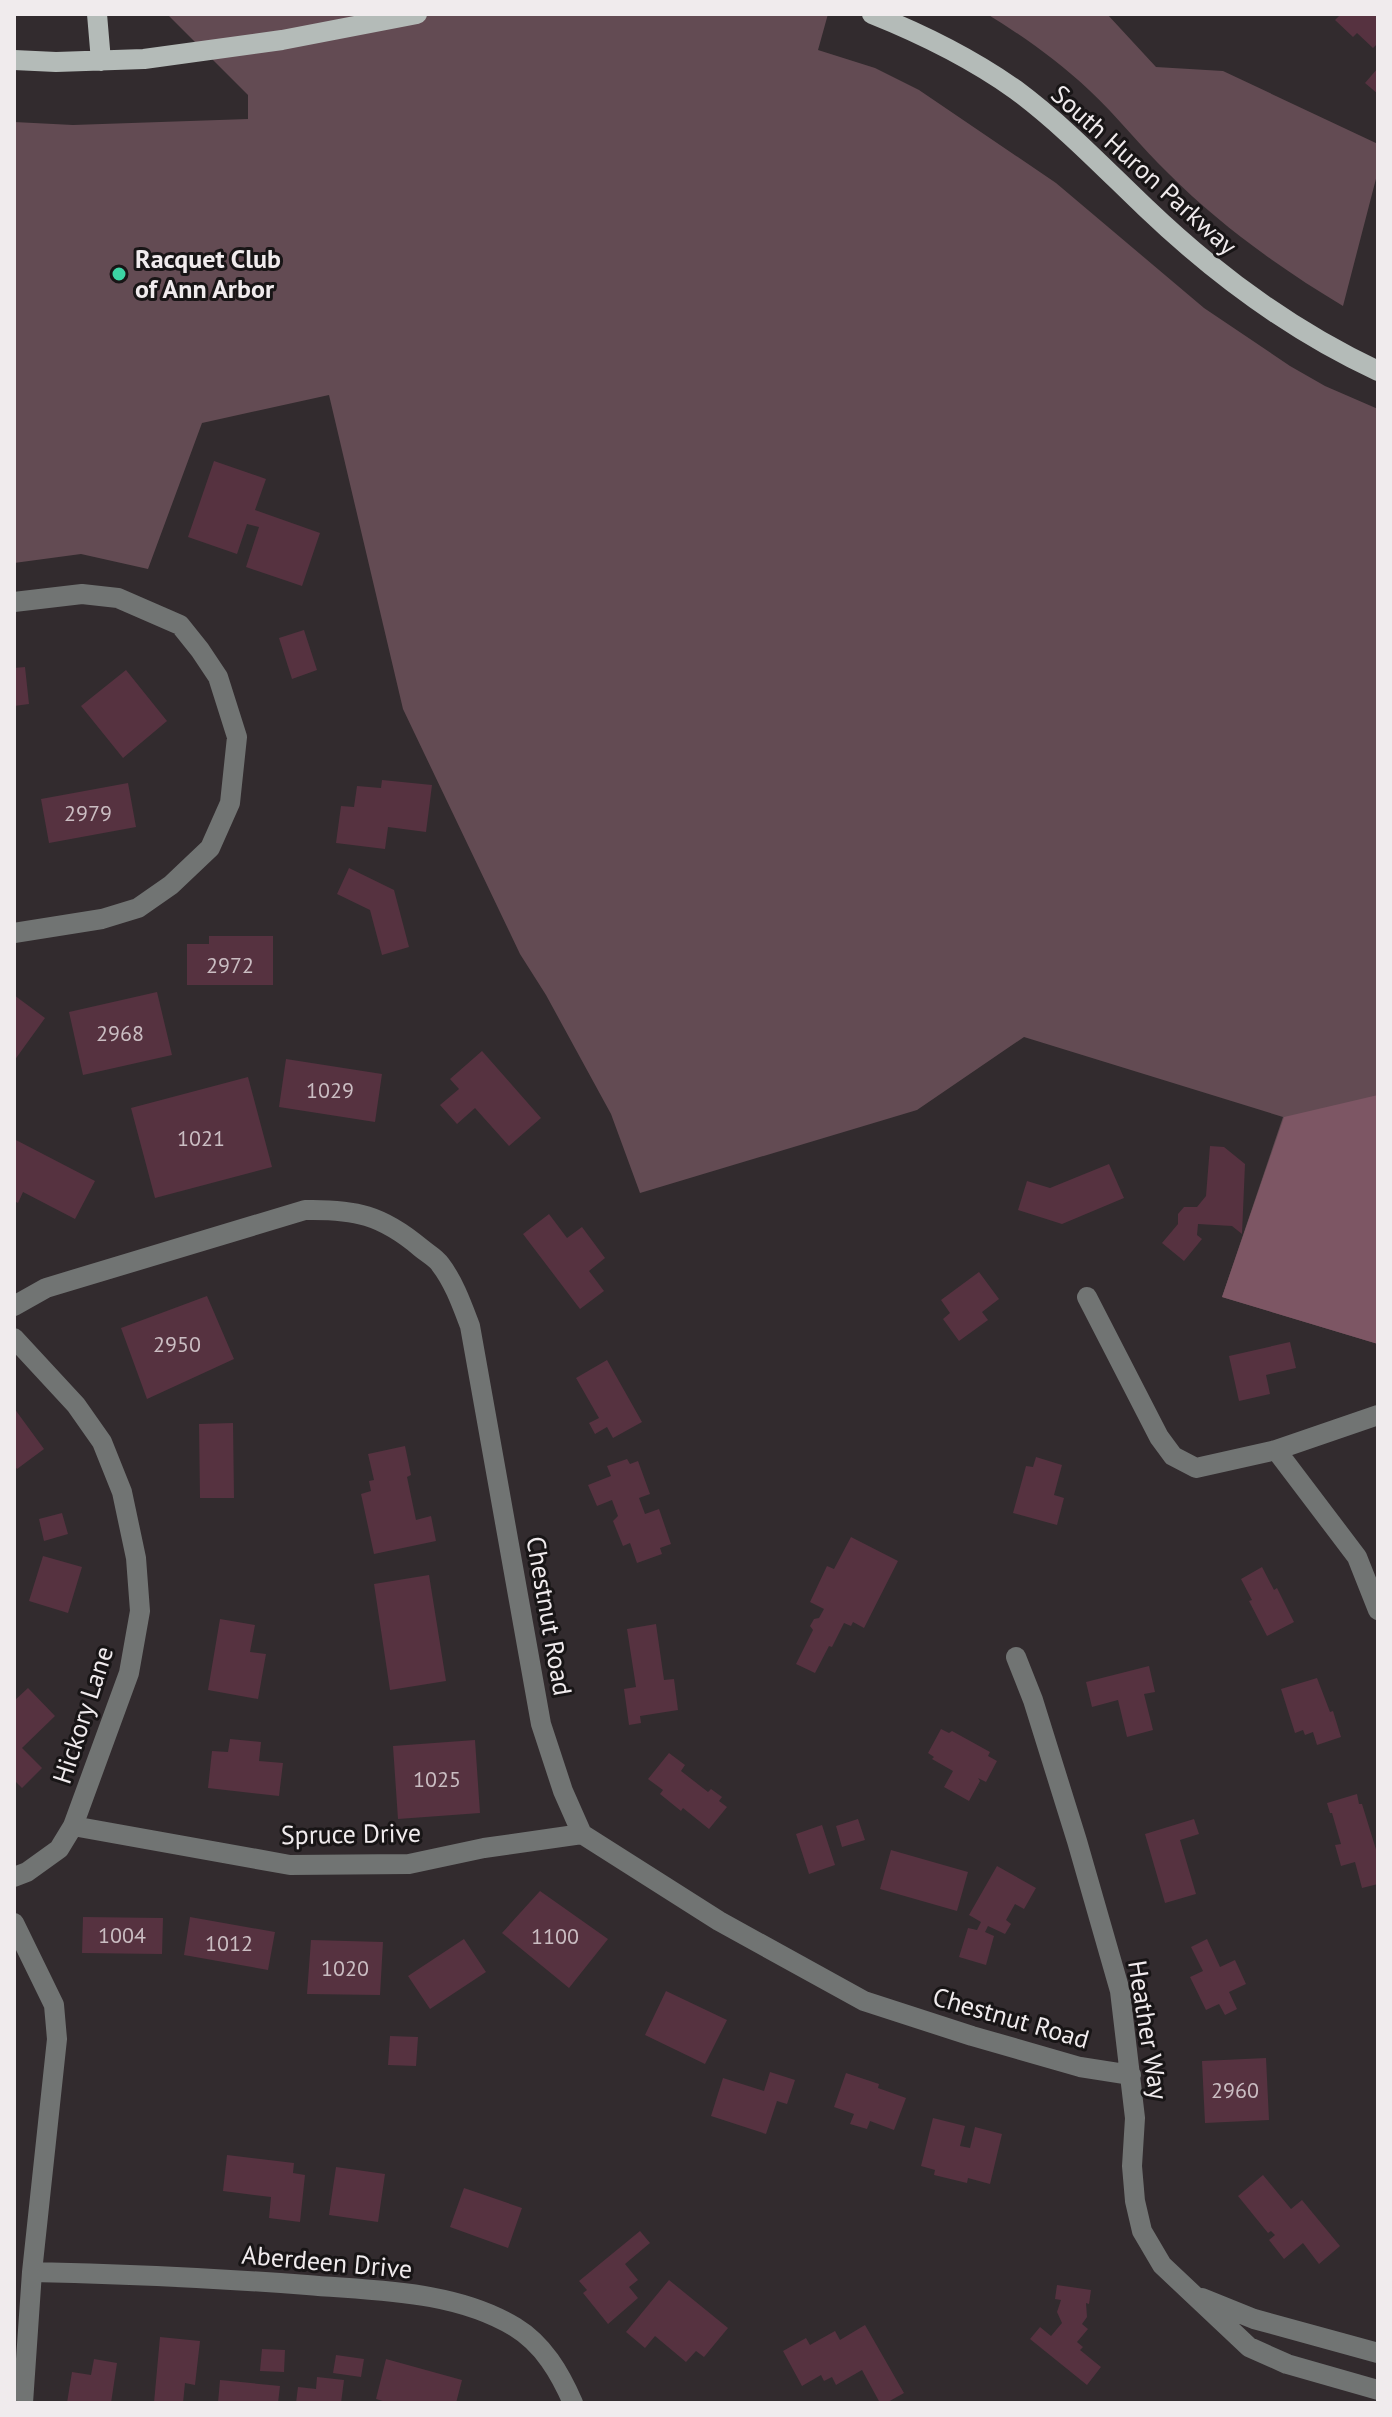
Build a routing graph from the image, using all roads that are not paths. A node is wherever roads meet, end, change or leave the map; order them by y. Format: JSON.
{"nodes":[{"id":1,"x":97,"y":14,"type":"edge"},
{"id":2,"x":417,"y":14,"type":"edge"},
{"id":3,"x":872,"y":14,"type":"edge"},
{"id":4,"x":14,"y":60,"type":"edge"},
{"id":5,"x":101,"y":61,"type":"junction"},
{"id":6,"x":1378,"y":371,"type":"edge"},
{"id":7,"x":14,"y":602,"type":"edge"},
{"id":8,"x":14,"y":933,"type":"edge"},
{"id":9,"x":1087,"y":1297,"type":"dead end"},
{"id":10,"x":14,"y":1306,"type":"edge"},
{"id":11,"x":14,"y":1338,"type":"edge"},
{"id":12,"x":1378,"y":1415,"type":"edge"},
{"id":13,"x":1276,"y":1450,"type":"junction"},
{"id":14,"x":1378,"y":1610,"type":"edge"},
{"id":15,"x":1016,"y":1657,"type":"dead end"},
{"id":16,"x":73,"y":1826,"type":"junction"},
{"id":17,"x":582,"y":1834,"type":"junction"},
{"id":18,"x":14,"y":1877,"type":"edge"},
{"id":19,"x":14,"y":1923,"type":"edge"},
{"id":20,"x":1131,"y":2075,"type":"junction"},
{"id":21,"x":32,"y":2272,"type":"junction"},
{"id":22,"x":1195,"y":2295,"type":"junction"},
{"id":23,"x":1378,"y":2353,"type":"edge"},
{"id":24,"x":1378,"y":2390,"type":"edge"},
{"id":25,"x":23,"y":2403,"type":"edge"},
{"id":26,"x":573,"y":2403,"type":"edge"}],
"edges":[{"from":1,"to":5,"type":"main road"},
{"from":2,"to":5,"type":"main road"},
{"from":3,"to":6,"type":"main road","name":"South Huron Parkway"},
{"from":4,"to":5,"type":"main road"},
{"from":7,"to":8,"type":"street"},
{"from":9,"to":13,"type":"street"},
{"from":10,"to":17,"type":"street","name":"Chestnut Road"},
{"from":11,"to":16,"type":"street","name":"Hickory Lane"},
{"from":12,"to":13,"type":"street"},
{"from":13,"to":14,"type":"street"},
{"from":15,"to":20,"type":"street","name":"Heather Way"},
{"from":16,"to":17,"type":"street","name":"Spruce Drive"},
{"from":16,"to":18,"type":"street","name":"Hickory Lane"},
{"from":17,"to":20,"type":"street","name":"Chestnut Road"},
{"from":19,"to":21,"type":"street"},
{"from":20,"to":22,"type":"street","name":"Heather Way"},
{"from":21,"to":25,"type":"street"},
{"from":21,"to":26,"type":"street","name":"Aberdeen Drive"},
{"from":22,"to":23,"type":"street","name":"Heather Way"},
{"from":22,"to":24,"type":"street","name":"Heather Way"}]}
